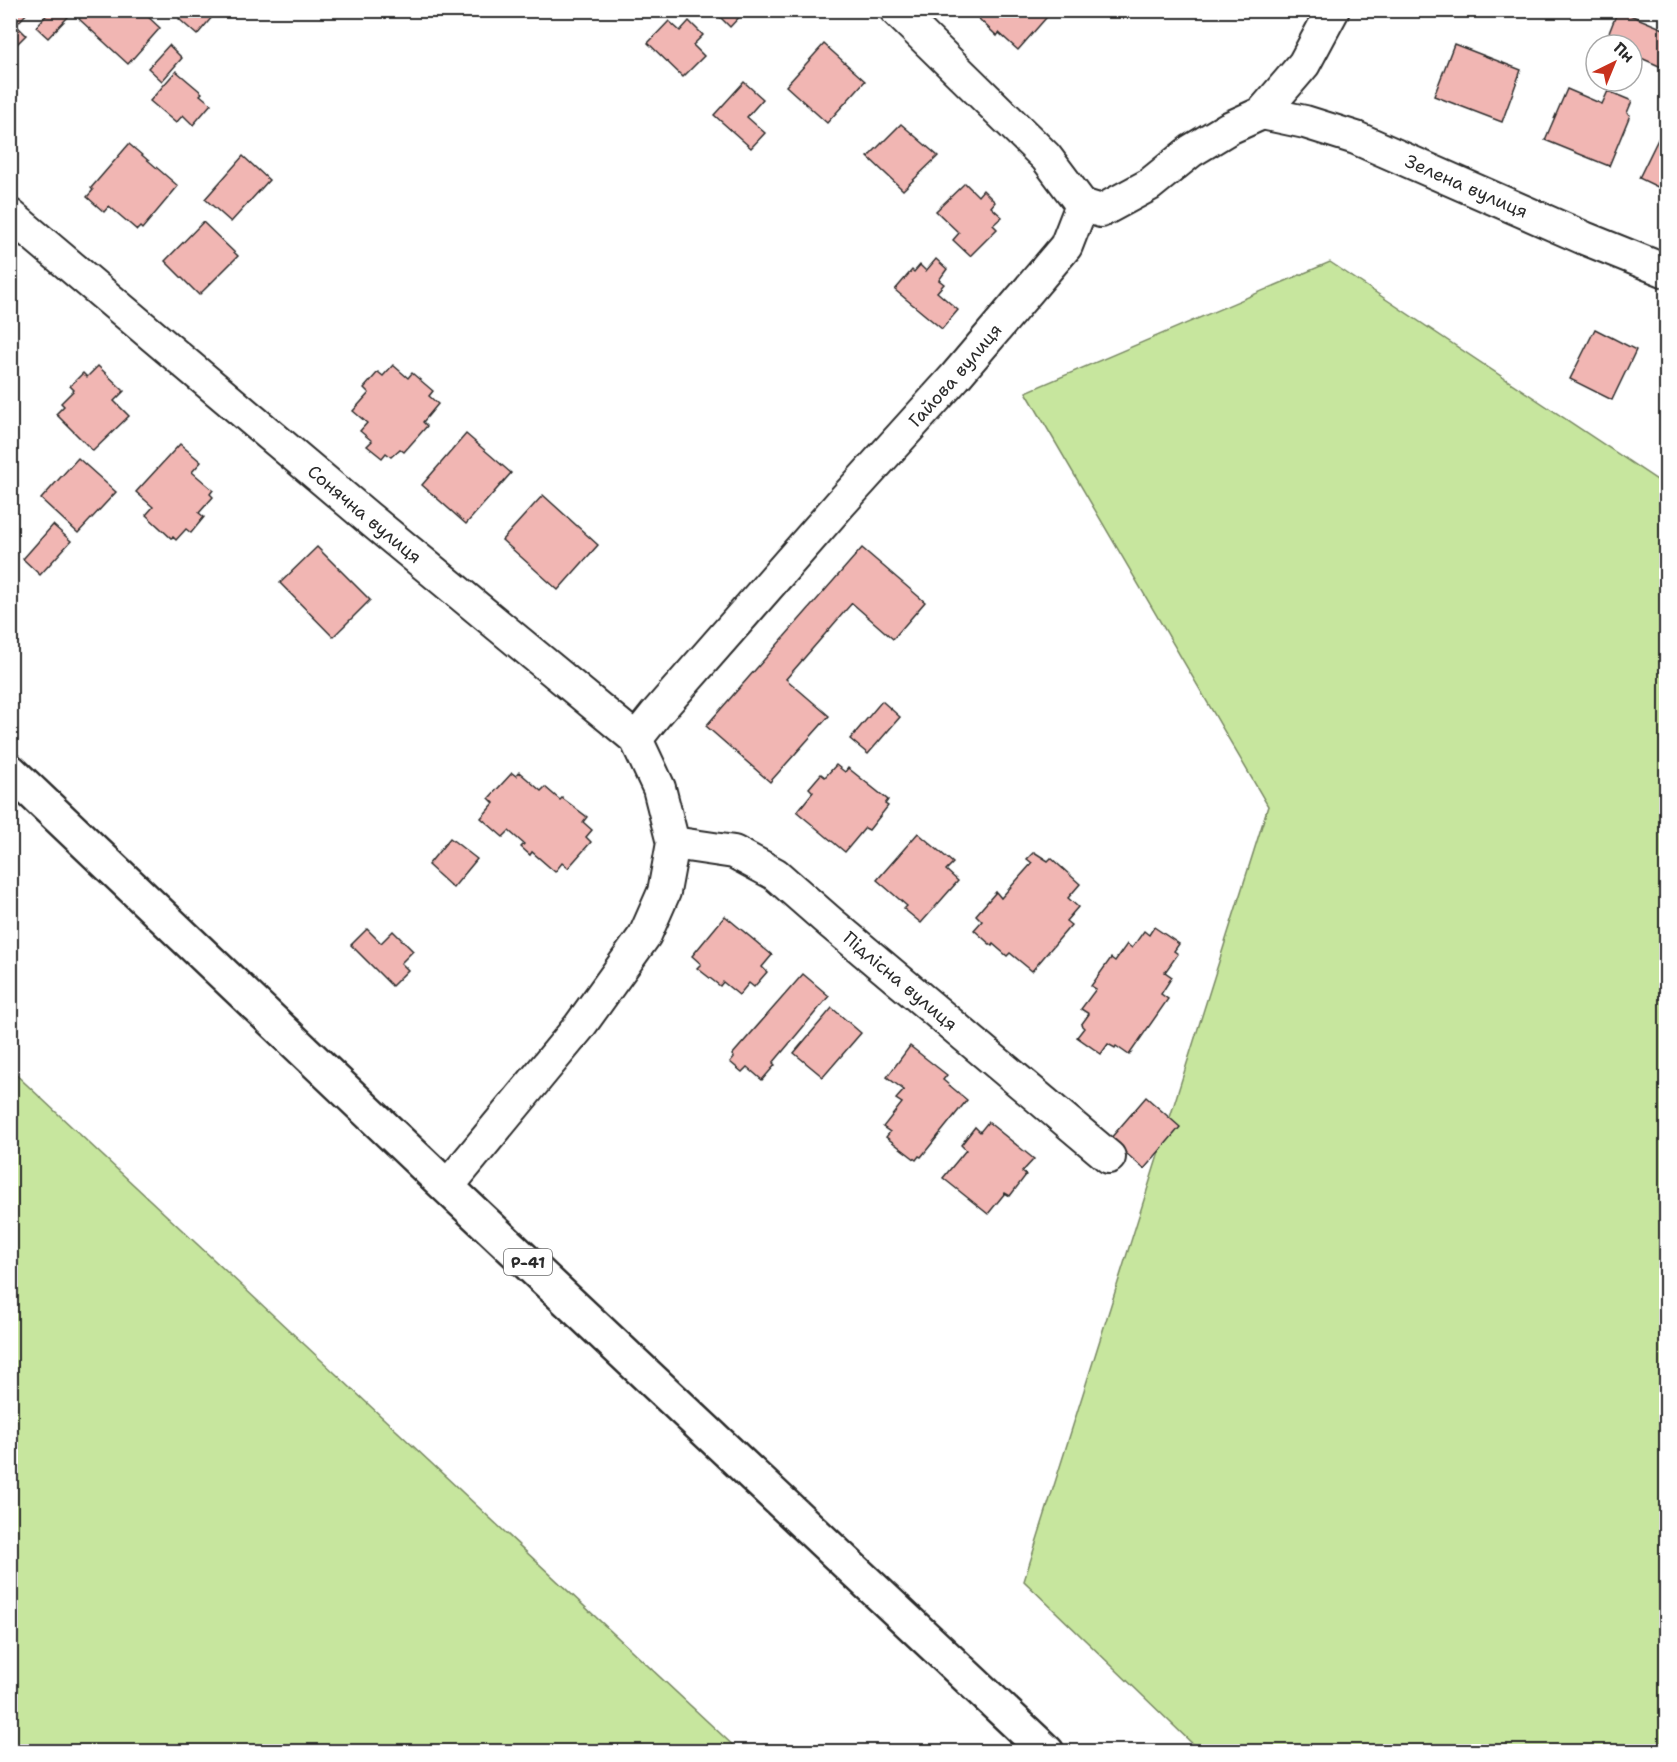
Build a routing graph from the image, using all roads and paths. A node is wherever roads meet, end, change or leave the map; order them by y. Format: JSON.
{"nodes":[{"id":1,"x":896,"y":10,"type":"edge"},
{"id":2,"x":1333,"y":10,"type":"edge"},
{"id":3,"x":1262,"y":113,"type":"junction"},
{"id":4,"x":1082,"y":205,"type":"junction"},
{"id":5,"x":10,"y":215,"type":"edge"},
{"id":6,"x":1666,"y":271,"type":"edge"},
{"id":7,"x":636,"y":740,"type":"junction"},
{"id":8,"x":10,"y":771,"type":"edge"},
{"id":9,"x":673,"y":843,"type":"junction"},
{"id":10,"x":1109,"y":1157,"type":"dead end"},
{"id":11,"x":447,"y":1186,"type":"junction"},
{"id":12,"x":1047,"y":1752,"type":"edge"}],
"edges":[{"from":1,"to":4,"type":"street"},
{"from":2,"to":3,"type":"street"},
{"from":3,"to":4,"type":"street"},
{"from":3,"to":6,"type":"street","name":"Зелена вулиця"},
{"from":4,"to":7,"type":"street","name":"Гайова вулиця"},
{"from":5,"to":7,"type":"street","name":"Сонячна вулиця"},
{"from":7,"to":9,"type":"street","name":"Сонячна вулиця"},
{"from":8,"to":11,"type":"main road","number":"Р-41"},
{"from":9,"to":10,"type":"street","name":"Підлісна вулиця"},
{"from":9,"to":11,"type":"street"},
{"from":11,"to":12,"type":"main road","number":"Р-41"}]}
